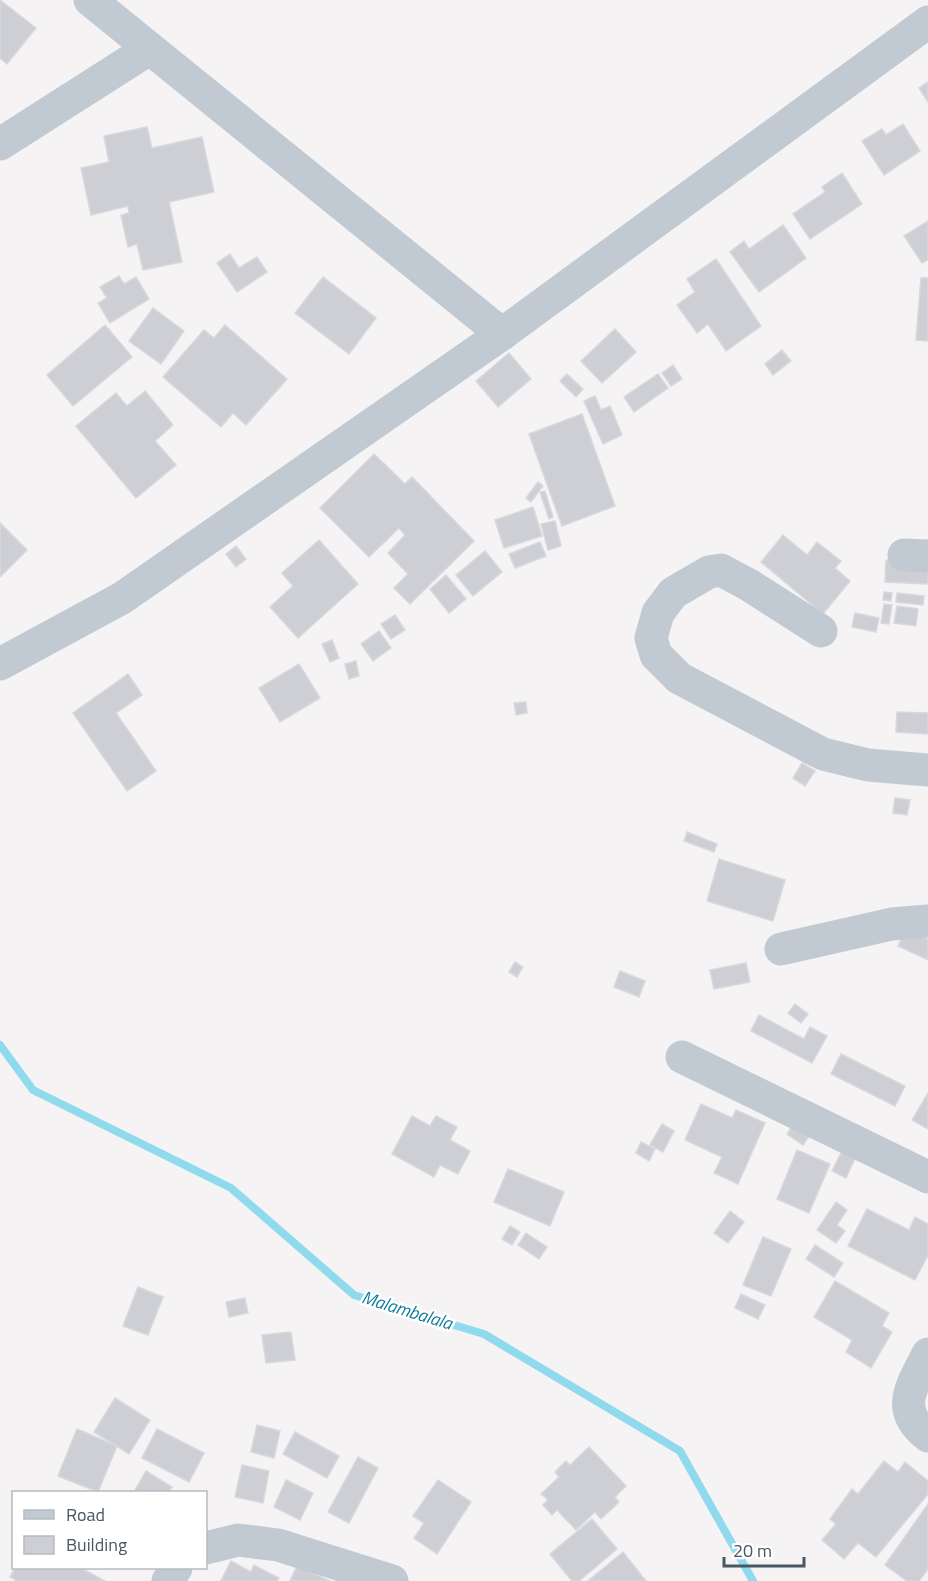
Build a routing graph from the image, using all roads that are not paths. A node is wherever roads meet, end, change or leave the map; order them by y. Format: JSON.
{"nodes":[{"id":1,"x":90,"y":0,"type":"edge"},
{"id":2,"x":928,"y":22,"type":"edge"},
{"id":3,"x":149,"y":49,"type":"junction"},
{"id":4,"x":0,"y":144,"type":"edge"},
{"id":5,"x":502,"y":334,"type":"junction"},
{"id":6,"x":821,"y":631,"type":"dead end"},
{"id":7,"x":0,"y":664,"type":"edge"},
{"id":8,"x":928,"y":770,"type":"edge"},
{"id":9,"x":928,"y":921,"type":"edge"},
{"id":10,"x":781,"y":949,"type":"dead end"},
{"id":11,"x":682,"y":1058,"type":"dead end"},
{"id":12,"x":928,"y":1177,"type":"edge"},
{"id":13,"x":928,"y":1354,"type":"edge"},
{"id":14,"x":928,"y":1436,"type":"edge"},
{"id":15,"x":207,"y":1548,"type":"edge"},
{"id":16,"x":392,"y":1581,"type":"edge"}],
"edges":[{"from":1,"to":3,"type":"street"},
{"from":2,"to":5,"type":"street"},
{"from":3,"to":4,"type":"street"},
{"from":3,"to":5,"type":"street"},
{"from":5,"to":7,"type":"street"},
{"from":6,"to":8,"type":"street"},
{"from":9,"to":10,"type":"street"},
{"from":11,"to":12,"type":"street"},
{"from":13,"to":14,"type":"street"},
{"from":15,"to":16,"type":"street"}]}
